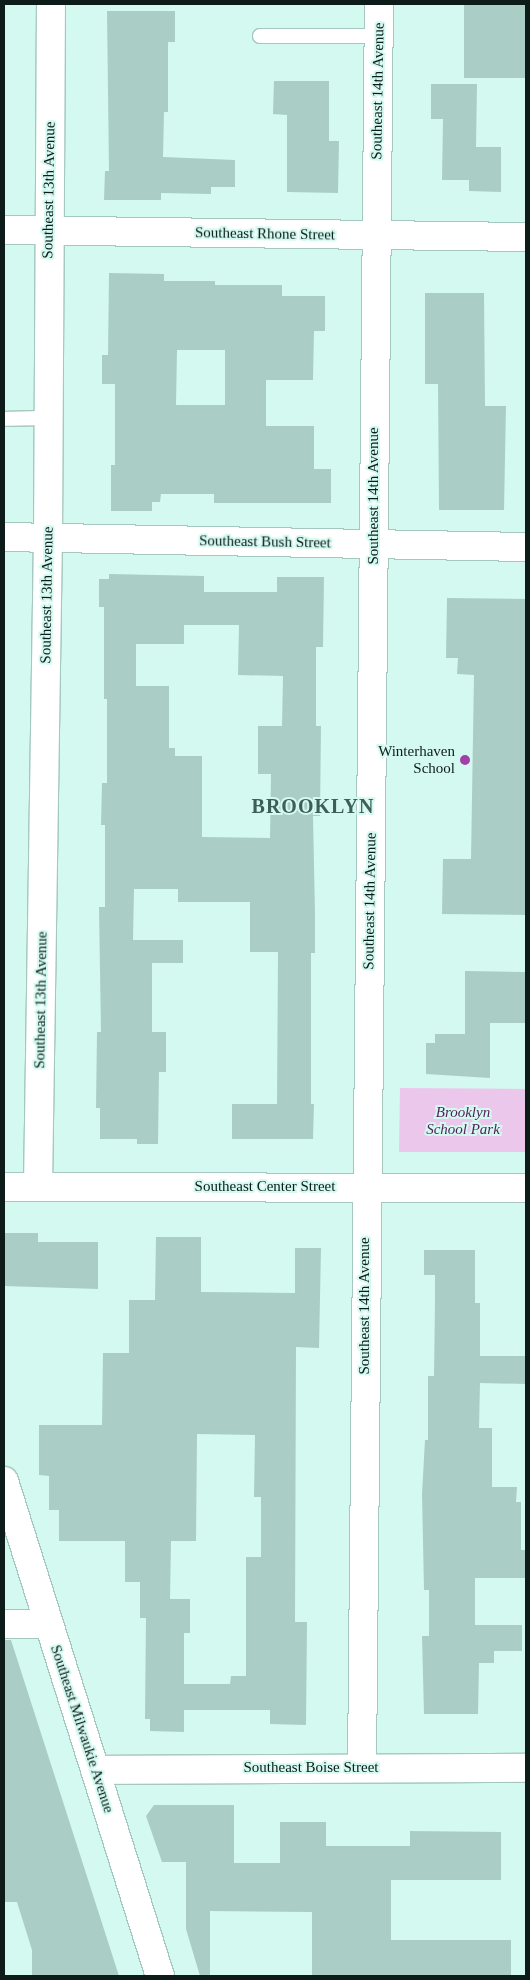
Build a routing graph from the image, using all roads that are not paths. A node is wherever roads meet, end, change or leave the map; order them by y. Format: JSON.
{"nodes":[{"id":1,"x":51,"y":4,"type":"edge"},
{"id":2,"x":379,"y":4,"type":"edge"},
{"id":3,"x":260,"y":36,"type":"dead end"},
{"id":4,"x":378,"y":36,"type":"junction"},
{"id":5,"x":4,"y":230,"type":"edge"},
{"id":6,"x":49,"y":230,"type":"junction"},
{"id":7,"x":375,"y":236,"type":"junction"},
{"id":8,"x":526,"y":237,"type":"edge"},
{"id":9,"x":48,"y":418,"type":"junction"},
{"id":10,"x":4,"y":419,"type":"edge"},
{"id":11,"x":4,"y":537,"type":"edge"},
{"id":12,"x":48,"y":538,"type":"junction"},
{"id":13,"x":374,"y":544,"type":"junction"},
{"id":14,"x":526,"y":547,"type":"edge"},
{"id":15,"x":4,"y":1186,"type":"edge"},
{"id":16,"x":38,"y":1186,"type":"junction"},
{"id":17,"x":366,"y":1188,"type":"junction"},
{"id":18,"x":526,"y":1188,"type":"edge"},
{"id":19,"x":4,"y":1481,"type":"edge"},
{"id":20,"x":4,"y":1624,"type":"edge"},
{"id":21,"x":48,"y":1624,"type":"junction"},
{"id":22,"x":362,"y":1768,"type":"junction"},
{"id":23,"x":526,"y":1768,"type":"edge"},
{"id":24,"x":95,"y":1770,"type":"junction"},
{"id":25,"x":160,"y":1976,"type":"edge"}],
"edges":[{"from":1,"to":6,"type":"street","name":"Southeast 13th Avenue"},
{"from":2,"to":4,"type":"street","name":"Southeast 14th Avenue"},
{"from":3,"to":4,"type":"lane"},
{"from":4,"to":7,"type":"street","name":"Southeast 14th Avenue"},
{"from":5,"to":6,"type":"street","name":"Southeast Rhone Street"},
{"from":6,"to":7,"type":"street","name":"Southeast Rhone Street"},
{"from":6,"to":9,"type":"street","name":"Southeast 13th Avenue"},
{"from":7,"to":8,"type":"street","name":"Southeast Rhone Street"},
{"from":7,"to":13,"type":"street","name":"Southeast 14th Avenue"},
{"from":9,"to":10,"type":"lane"},
{"from":9,"to":12,"type":"street","name":"Southeast 13th Avenue"},
{"from":11,"to":12,"type":"street","name":"Southeast Bush Street"},
{"from":12,"to":13,"type":"street","name":"Southeast Bush Street"},
{"from":12,"to":16,"type":"street","name":"Southeast 13th Avenue"},
{"from":13,"to":14,"type":"street","name":"Southeast Bush Street"},
{"from":13,"to":17,"type":"street","name":"Southeast 14th Avenue"},
{"from":15,"to":16,"type":"street","name":"Southeast Center Street"},
{"from":16,"to":17,"type":"street","name":"Southeast Center Street"},
{"from":17,"to":18,"type":"street","name":"Southeast Center Street"},
{"from":17,"to":22,"type":"street","name":"Southeast 14th Avenue"},
{"from":19,"to":21,"type":"street","name":"Southeast Milwaukie Avenue"},
{"from":20,"to":21,"type":"street"},
{"from":21,"to":24,"type":"street","name":"Southeast Milwaukie Avenue"},
{"from":22,"to":23,"type":"street","name":"Southeast Boise Street"},
{"from":22,"to":24,"type":"street","name":"Southeast Boise Street"},
{"from":24,"to":25,"type":"street","name":"Southeast Milwaukie Avenue"}]}
